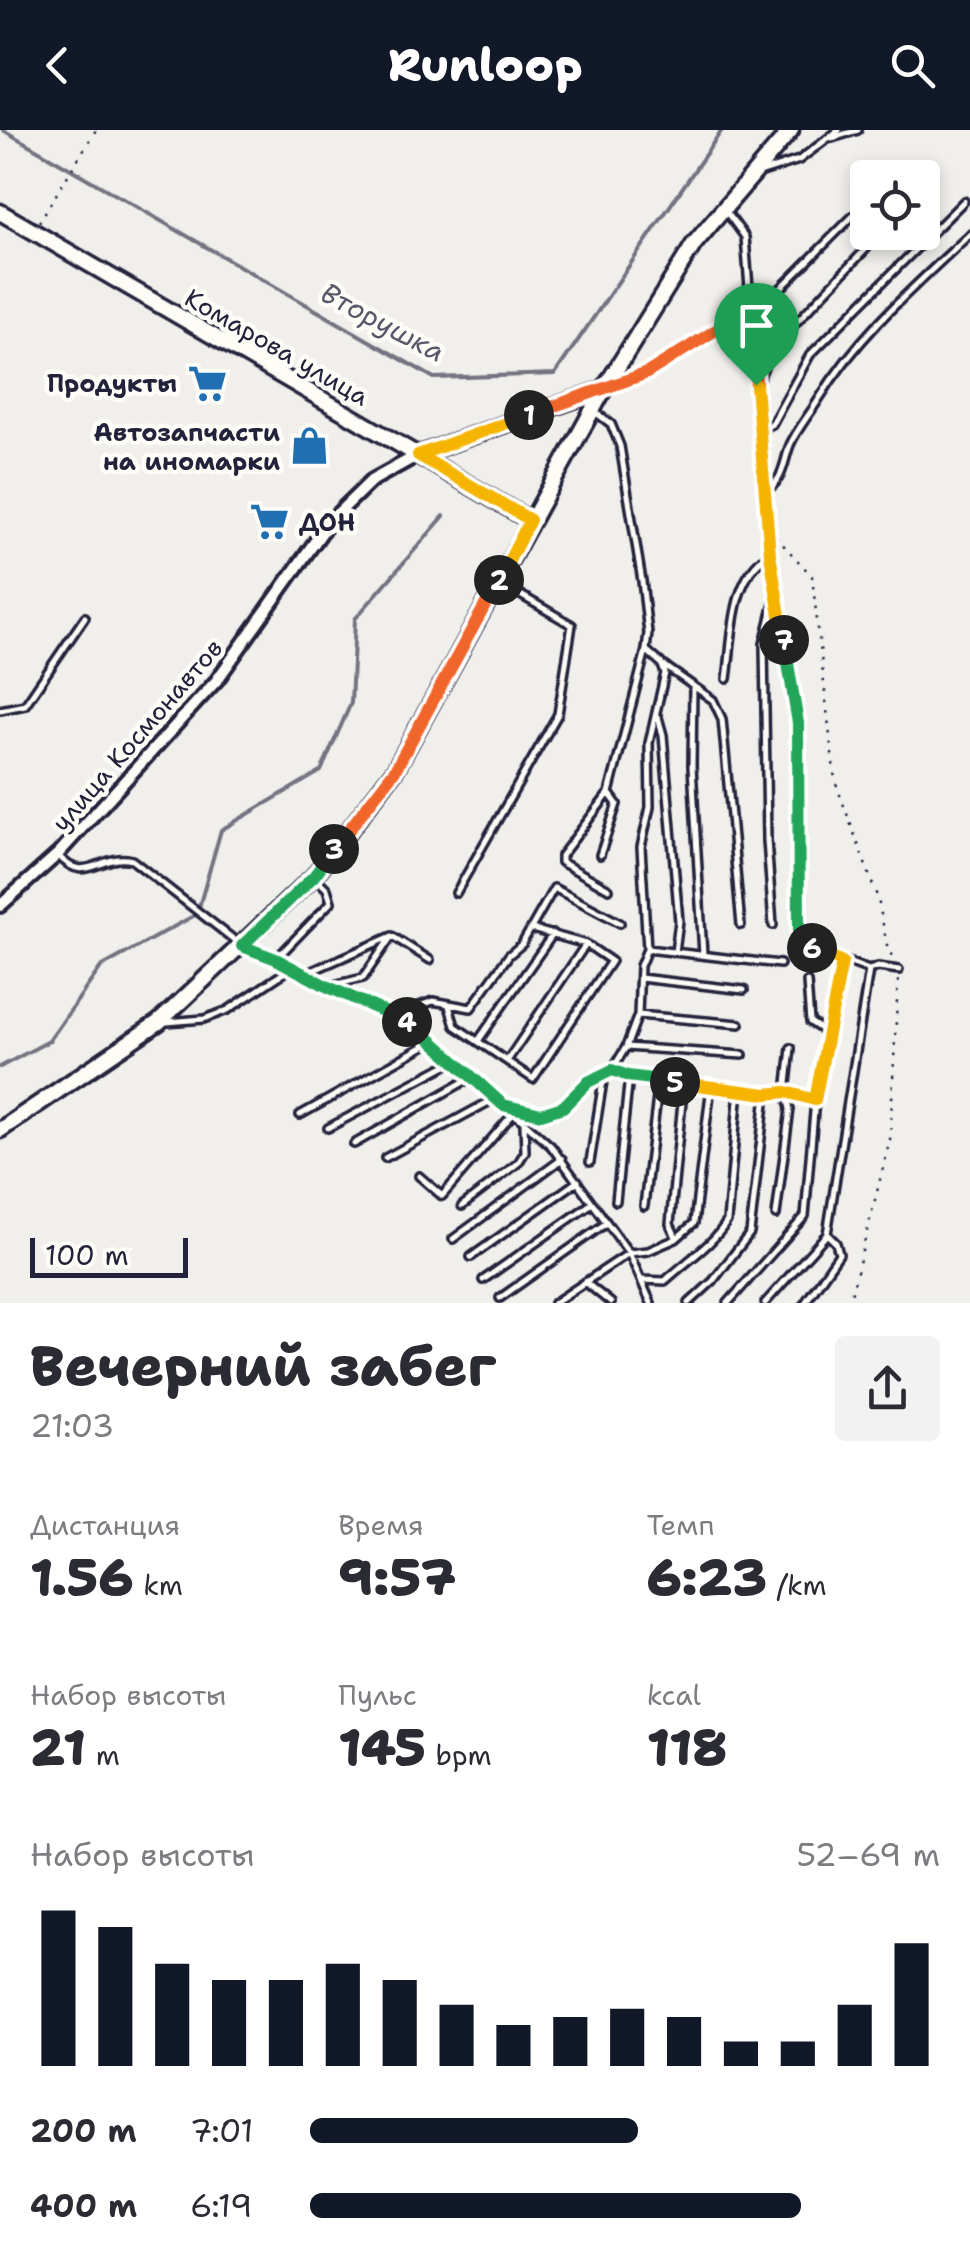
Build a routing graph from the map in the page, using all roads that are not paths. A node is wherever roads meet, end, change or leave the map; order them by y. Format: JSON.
{"nodes":[{"id":1,"x":791,"y":130,"type":"edge"},
{"id":2,"x":840,"y":130,"type":"edge"},
{"id":3,"x":858,"y":130,"type":"edge"},
{"id":4,"x":830,"y":139,"type":"junction"},
{"id":5,"x":752,"y":175,"type":"junction"},
{"id":6,"x":964,"y":201,"type":"dead end"},
{"id":7,"x":724,"y":208,"type":"junction"},
{"id":8,"x":0,"y":212,"type":"edge"},
{"id":9,"x":850,"y":219,"type":"edge"},
{"id":10,"x":970,"y":234,"type":"edge"},
{"id":11,"x":865,"y":250,"type":"edge"},
{"id":12,"x":753,"y":316,"type":"junction"},
{"id":13,"x":756,"y":385,"type":"junction"},
{"id":14,"x":604,"y":389,"type":"junction"},
{"id":15,"x":593,"y":410,"type":"junction"},
{"id":16,"x":759,"y":431,"type":"junction"},
{"id":17,"x":418,"y":455,"type":"junction"},
{"id":18,"x":766,"y":490,"type":"junction"},
{"id":19,"x":530,"y":520,"type":"junction"},
{"id":20,"x":770,"y":554,"type":"junction"},
{"id":21,"x":498,"y":582,"type":"junction"},
{"id":22,"x":777,"y":592,"type":"junction"},
{"id":23,"x":85,"y":617,"type":"dead end"},
{"id":24,"x":646,"y":650,"type":"junction"},
{"id":25,"x":661,"y":663,"type":"junction"},
{"id":26,"x":727,"y":679,"type":"dead end"},
{"id":27,"x":693,"y":686,"type":"junction"},
{"id":28,"x":0,"y":710,"type":"edge"},
{"id":29,"x":657,"y":714,"type":"junction"},
{"id":30,"x":608,"y":793,"type":"junction"},
{"id":31,"x":58,"y":854,"type":"junction"},
{"id":32,"x":600,"y":856,"type":"dead end"},
{"id":33,"x":314,"y":876,"type":"junction"},
{"id":34,"x":609,"y":889,"type":"dead end"},
{"id":35,"x":456,"y":893,"type":"dead end"},
{"id":36,"x":0,"y":906,"type":"edge"},
{"id":37,"x":620,"y":923,"type":"dead end"},
{"id":38,"x":773,"y":925,"type":"dead end"},
{"id":39,"x":741,"y":926,"type":"dead end"},
{"id":40,"x":532,"y":929,"type":"junction"},
{"id":41,"x":553,"y":934,"type":"junction"},
{"id":42,"x":392,"y":936,"type":"junction"},
{"id":43,"x":586,"y":944,"type":"junction"},
{"id":44,"x":242,"y":946,"type":"junction"},
{"id":45,"x":648,"y":949,"type":"junction"},
{"id":46,"x":674,"y":952,"type":"junction"},
{"id":47,"x":703,"y":955,"type":"junction"},
{"id":48,"x":276,"y":959,"type":"junction"},
{"id":49,"x":430,"y":960,"type":"dead end"},
{"id":50,"x":842,"y":962,"type":"junction"},
{"id":51,"x":780,"y":964,"type":"dead end"},
{"id":52,"x":291,"y":968,"type":"junction"},
{"id":53,"x":869,"y":970,"type":"junction"},
{"id":54,"x":899,"y":970,"type":"road end"},
{"id":55,"x":305,"y":974,"type":"junction"},
{"id":56,"x":640,"y":978,"type":"junction"},
{"id":57,"x":807,"y":982,"type":"dead end"},
{"id":58,"x":326,"y":986,"type":"junction"},
{"id":59,"x":744,"y":990,"type":"dead end"},
{"id":60,"x":449,"y":1006,"type":"junction"},
{"id":61,"x":638,"y":1015,"type":"junction"},
{"id":62,"x":395,"y":1016,"type":"junction"},
{"id":63,"x":159,"y":1022,"type":"junction"},
{"id":64,"x":740,"y":1024,"type":"dead end"},
{"id":65,"x":828,"y":1034,"type":"junction"},
{"id":66,"x":433,"y":1041,"type":"junction"},
{"id":67,"x":478,"y":1041,"type":"junction"},
{"id":68,"x":626,"y":1047,"type":"junction"},
{"id":69,"x":791,"y":1048,"type":"dead end"},
{"id":70,"x":743,"y":1055,"type":"dead end"},
{"id":71,"x":454,"y":1061,"type":"junction"},
{"id":72,"x":507,"y":1061,"type":"junction"},
{"id":73,"x":612,"y":1070,"type":"junction"},
{"id":74,"x":604,"y":1075,"type":"junction"},
{"id":75,"x":474,"y":1076,"type":"junction"},
{"id":76,"x":628,"y":1076,"type":"junction"},
{"id":77,"x":659,"y":1080,"type":"junction"},
{"id":78,"x":684,"y":1082,"type":"junction"},
{"id":79,"x":710,"y":1086,"type":"junction"},
{"id":80,"x":739,"y":1090,"type":"junction"},
{"id":81,"x":786,"y":1092,"type":"junction"},
{"id":82,"x":766,"y":1094,"type":"junction"},
{"id":83,"x":496,"y":1098,"type":"junction"},
{"id":84,"x":815,"y":1100,"type":"junction"},
{"id":85,"x":503,"y":1105,"type":"junction"},
{"id":86,"x":513,"y":1114,"type":"junction"},
{"id":87,"x":300,"y":1115,"type":"dead end"},
{"id":88,"x":524,"y":1123,"type":"junction"},
{"id":89,"x":328,"y":1128,"type":"dead end"},
{"id":90,"x":0,"y":1130,"type":"edge"},
{"id":91,"x":354,"y":1144,"type":"dead end"},
{"id":92,"x":385,"y":1158,"type":"dead end"},
{"id":93,"x":562,"y":1160,"type":"junction"},
{"id":94,"x":590,"y":1162,"type":"dead end"},
{"id":95,"x":419,"y":1176,"type":"dead end"},
{"id":96,"x":578,"y":1181,"type":"junction"},
{"id":97,"x":616,"y":1201,"type":"dead end"},
{"id":98,"x":592,"y":1204,"type":"junction"},
{"id":99,"x":462,"y":1206,"type":"dead end"},
{"id":100,"x":644,"y":1206,"type":"dead end"},
{"id":101,"x":776,"y":1216,"type":"dead end"},
{"id":102,"x":605,"y":1224,"type":"junction"},
{"id":103,"x":827,"y":1234,"type":"junction"},
{"id":104,"x":453,"y":1239,"type":"dead end"},
{"id":105,"x":676,"y":1239,"type":"junction"},
{"id":106,"x":628,"y":1252,"type":"junction"},
{"id":107,"x":471,"y":1257,"type":"dead end"},
{"id":108,"x":482,"y":1280,"type":"dead end"},
{"id":109,"x":643,"y":1280,"type":"junction"},
{"id":110,"x":585,"y":1282,"type":"junction"},
{"id":111,"x":500,"y":1298,"type":"dead end"},
{"id":112,"x":554,"y":1303,"type":"edge"},
{"id":113,"x":612,"y":1303,"type":"edge"},
{"id":114,"x":651,"y":1303,"type":"edge"},
{"id":115,"x":688,"y":1303,"type":"edge"},
{"id":116,"x":728,"y":1303,"type":"edge"},
{"id":117,"x":765,"y":1303,"type":"edge"},
{"id":118,"x":804,"y":1303,"type":"edge"}],
"edges":[{"from":1,"to":5,"type":"street"},
{"from":2,"to":4,"type":"lane"},
{"from":3,"to":4,"type":"lane"},
{"from":4,"to":5,"type":"lane"},
{"from":5,"to":7,"type":"street"},
{"from":6,"to":16,"type":"lane"},
{"from":7,"to":12,"type":"lane"},
{"from":7,"to":14,"type":"street"},
{"from":8,"to":17,"type":"street","name":"Комарова улица"},
{"from":9,"to":12,"type":"lane"},
{"from":10,"to":18,"type":"lane"},
{"from":11,"to":13,"type":"lane"},
{"from":12,"to":13,"type":"lane"},
{"from":12,"to":14,"type":"lane"},
{"from":13,"to":16,"type":"lane"},
{"from":14,"to":15,"type":"street"},
{"from":14,"to":17,"type":"street"},
{"from":15,"to":19,"type":"street"},
{"from":15,"to":24,"type":"lane"},
{"from":16,"to":18,"type":"lane"},
{"from":17,"to":19,"type":"street","name":"Комарова улица"},
{"from":17,"to":31,"type":"street","name":"улица Космонавтов"},
{"from":18,"to":20,"type":"lane"},
{"from":19,"to":21,"type":"street"},
{"from":20,"to":22,"type":"lane"},
{"from":20,"to":26,"type":"lane"},
{"from":21,"to":33,"type":"street"},
{"from":21,"to":35,"type":"lane"},
{"from":22,"to":38,"type":"lane"},
{"from":22,"to":50,"type":"lane"},
{"from":23,"to":28,"type":"lane"},
{"from":24,"to":25,"type":"lane"},
{"from":24,"to":30,"type":"lane"},
{"from":25,"to":27,"type":"lane"},
{"from":25,"to":29,"type":"lane"},
{"from":27,"to":39,"type":"lane"},
{"from":27,"to":47,"type":"lane"},
{"from":29,"to":45,"type":"lane"},
{"from":29,"to":46,"type":"lane"},
{"from":30,"to":32,"type":"lane"},
{"from":30,"to":34,"type":"lane"},
{"from":31,"to":36,"type":"street","name":"улица Космонавтов"},
{"from":31,"to":44,"type":"lane"},
{"from":33,"to":44,"type":"street"},
{"from":33,"to":48,"type":"lane"},
{"from":37,"to":40,"type":"lane"},
{"from":40,"to":41,"type":"lane"},
{"from":40,"to":60,"type":"lane"},
{"from":41,"to":43,"type":"lane"},
{"from":41,"to":67,"type":"lane"},
{"from":42,"to":49,"type":"lane"},
{"from":42,"to":55,"type":"lane"},
{"from":42,"to":58,"type":"lane"},
{"from":43,"to":72,"type":"lane"},
{"from":43,"to":72,"type":"lane"},
{"from":44,"to":48,"type":"lane"},
{"from":44,"to":63,"type":"street"},
{"from":45,"to":46,"type":"lane"},
{"from":45,"to":56,"type":"lane"},
{"from":46,"to":47,"type":"lane"},
{"from":47,"to":51,"type":"lane"},
{"from":48,"to":52,"type":"lane"},
{"from":50,"to":53,"type":"lane"},
{"from":50,"to":65,"type":"lane"},
{"from":52,"to":55,"type":"lane"},
{"from":52,"to":63,"type":"lane"},
{"from":53,"to":54,"type":"lane"},
{"from":53,"to":103,"type":"lane"},
{"from":55,"to":58,"type":"lane"},
{"from":56,"to":59,"type":"lane"},
{"from":56,"to":61,"type":"lane"},
{"from":57,"to":65,"type":"lane"},
{"from":58,"to":62,"type":"lane"},
{"from":60,"to":62,"type":"lane"},
{"from":60,"to":67,"type":"lane"},
{"from":61,"to":64,"type":"lane"},
{"from":61,"to":68,"type":"lane"},
{"from":62,"to":66,"type":"lane"},
{"from":63,"to":90,"type":"street"},
{"from":65,"to":84,"type":"lane"},
{"from":66,"to":71,"type":"lane"},
{"from":66,"to":87,"type":"lane"},
{"from":67,"to":72,"type":"lane"},
{"from":68,"to":70,"type":"lane"},
{"from":68,"to":73,"type":"lane"},
{"from":69,"to":81,"type":"lane"},
{"from":71,"to":75,"type":"lane"},
{"from":71,"to":89,"type":"lane"},
{"from":73,"to":74,"type":"lane"},
{"from":73,"to":76,"type":"lane"},
{"from":74,"to":85,"type":"lane"},
{"from":74,"to":94,"type":"lane"},
{"from":75,"to":83,"type":"lane"},
{"from":75,"to":91,"type":"lane"},
{"from":76,"to":77,"type":"lane"},
{"from":76,"to":97,"type":"lane"},
{"from":77,"to":78,"type":"lane"},
{"from":77,"to":100,"type":"lane"},
{"from":78,"to":79,"type":"lane"},
{"from":78,"to":105,"type":"lane"},
{"from":79,"to":80,"type":"lane"},
{"from":79,"to":105,"type":"lane"},
{"from":80,"to":82,"type":"lane"},
{"from":80,"to":109,"type":"lane"},
{"from":81,"to":82,"type":"lane"},
{"from":81,"to":84,"type":"lane"},
{"from":81,"to":101,"type":"lane"},
{"from":82,"to":115,"type":"lane"},
{"from":83,"to":85,"type":"lane"},
{"from":83,"to":92,"type":"lane"},
{"from":84,"to":116,"type":"lane"},
{"from":85,"to":86,"type":"lane"},
{"from":86,"to":88,"type":"lane"},
{"from":86,"to":95,"type":"lane"},
{"from":88,"to":93,"type":"lane"},
{"from":88,"to":99,"type":"lane"},
{"from":93,"to":96,"type":"lane"},
{"from":93,"to":104,"type":"lane"},
{"from":96,"to":98,"type":"lane"},
{"from":96,"to":107,"type":"lane"},
{"from":98,"to":102,"type":"lane"},
{"from":98,"to":108,"type":"lane"},
{"from":102,"to":106,"type":"lane"},
{"from":102,"to":111,"type":"lane"},
{"from":103,"to":117,"type":"lane"},
{"from":103,"to":118,"type":"lane"},
{"from":105,"to":106,"type":"lane"},
{"from":106,"to":109,"type":"lane"},
{"from":106,"to":110,"type":"lane"},
{"from":109,"to":114,"type":"lane"},
{"from":110,"to":112,"type":"lane"},
{"from":110,"to":113,"type":"lane"}]}
